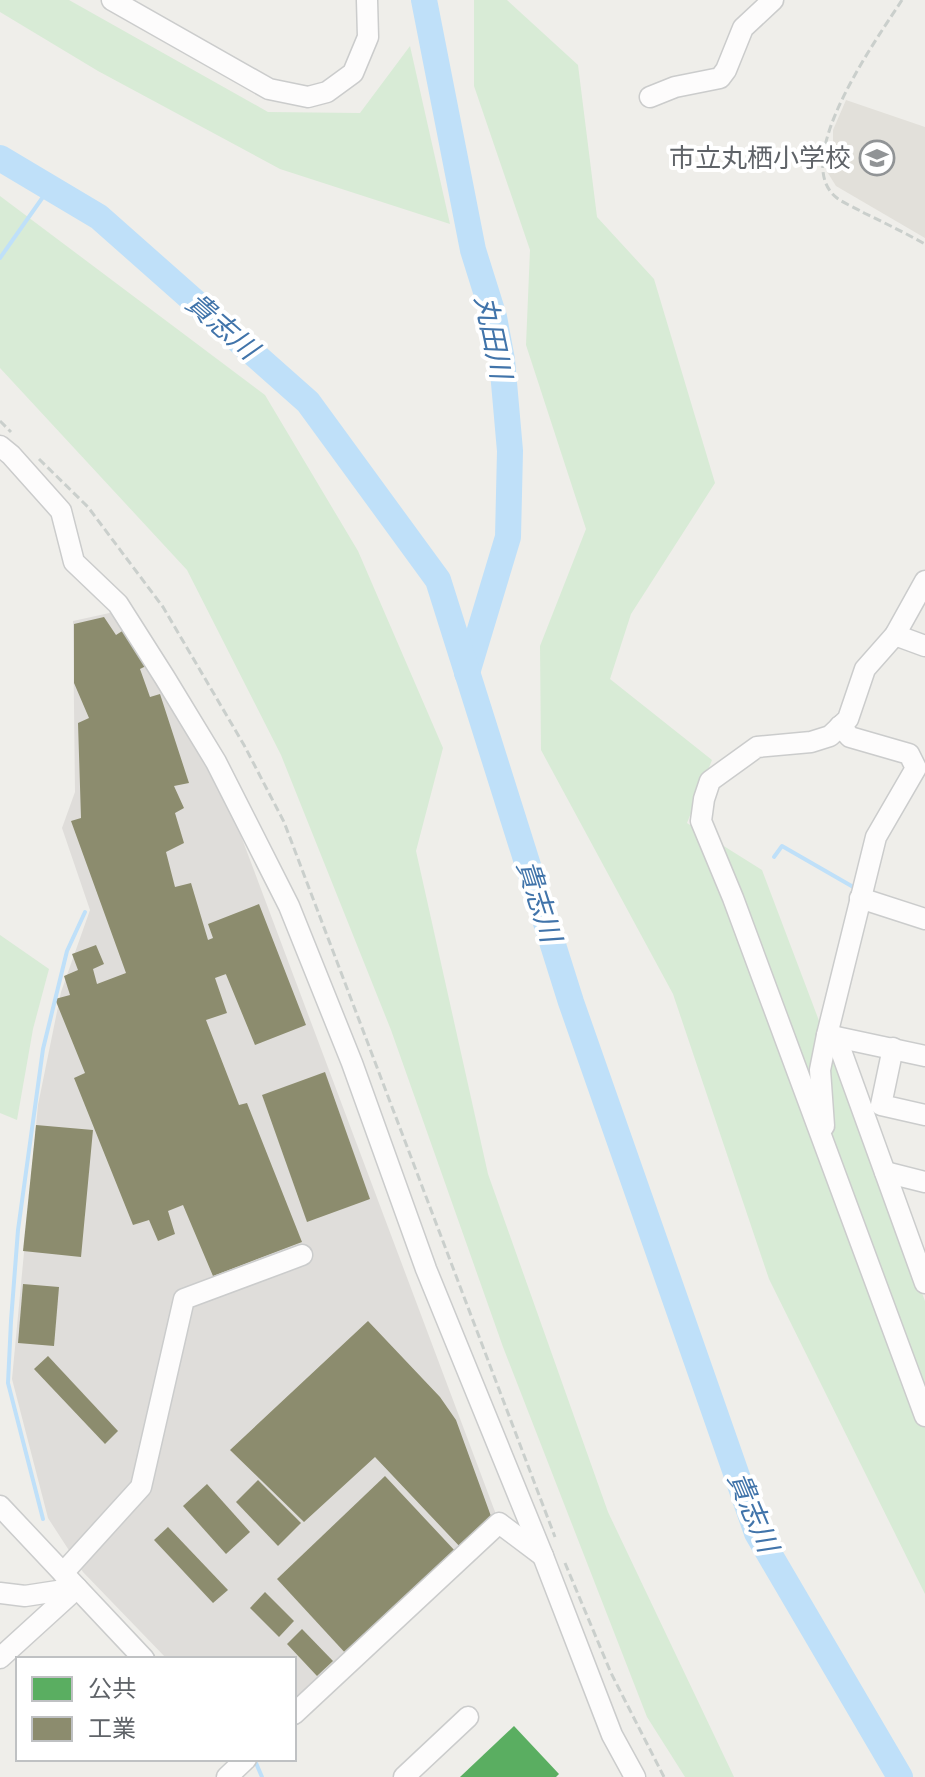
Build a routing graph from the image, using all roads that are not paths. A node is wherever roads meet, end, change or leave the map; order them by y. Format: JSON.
{"nodes":[{"id":1,"x":112,"y":0,"type":"edge"},
{"id":2,"x":367,"y":0,"type":"edge"},
{"id":3,"x":773,"y":0,"type":"edge"},
{"id":4,"x":650,"y":97,"type":"dead end"},
{"id":5,"x":0,"y":446,"type":"edge"},
{"id":6,"x":925,"y":581,"type":"edge"},
{"id":7,"x":895,"y":635,"type":"junction"},
{"id":8,"x":925,"y":646,"type":"edge"},
{"id":9,"x":840,"y":726,"type":"junction"},
{"id":10,"x":860,"y":898,"type":"junction"},
{"id":11,"x":925,"y":919,"type":"edge"},
{"id":12,"x":832,"y":1036,"type":"junction"},
{"id":13,"x":893,"y":1048,"type":"junction"},
{"id":14,"x":925,"y":1056,"type":"edge"},
{"id":15,"x":881,"y":1105,"type":"junction"},
{"id":16,"x":925,"y":1115,"type":"edge"},
{"id":17,"x":823,"y":1141,"type":"junction"},
{"id":18,"x":874,"y":1142,"type":"junction"},
{"id":19,"x":885,"y":1172,"type":"junction"},
{"id":20,"x":925,"y":1182,"type":"edge"},
{"id":21,"x":302,"y":1255,"type":"dead end"},
{"id":22,"x":925,"y":1283,"type":"edge"},
{"id":23,"x":925,"y":1416,"type":"edge"},
{"id":24,"x":0,"y":1506,"type":"edge"},
{"id":25,"x":543,"y":1556,"type":"junction"},
{"id":26,"x":70,"y":1581,"type":"junction"},
{"id":27,"x":0,"y":1593,"type":"edge"},
{"id":28,"x":142,"y":1657,"type":"edge"},
{"id":29,"x":0,"y":1658,"type":"edge"},
{"id":30,"x":296,"y":1712,"type":"edge"},
{"id":31,"x":468,"y":1717,"type":"dead end"},
{"id":32,"x":245,"y":1764,"type":"edge"},
{"id":33,"x":227,"y":1777,"type":"edge"},
{"id":34,"x":404,"y":1777,"type":"edge"},
{"id":35,"x":635,"y":1777,"type":"edge"}],
"edges":[{"from":1,"to":2,"type":"street"},
{"from":3,"to":4,"type":"street"},
{"from":5,"to":25,"type":"street"},
{"from":6,"to":7,"type":"street"},
{"from":7,"to":8,"type":"street"},
{"from":7,"to":9,"type":"street"},
{"from":9,"to":10,"type":"street"},
{"from":9,"to":17,"type":"street"},
{"from":10,"to":11,"type":"street"},
{"from":10,"to":12,"type":"street"},
{"from":12,"to":13,"type":"street"},
{"from":12,"to":17,"type":"street"},
{"from":12,"to":18,"type":"street"},
{"from":13,"to":14,"type":"street"},
{"from":13,"to":15,"type":"street"},
{"from":15,"to":16,"type":"street"},
{"from":15,"to":18,"type":"street"},
{"from":17,"to":23,"type":"street"},
{"from":18,"to":19,"type":"street"},
{"from":19,"to":20,"type":"street"},
{"from":19,"to":22,"type":"street"},
{"from":21,"to":26,"type":"street"},
{"from":24,"to":26,"type":"street"},
{"from":25,"to":30,"type":"street"},
{"from":25,"to":35,"type":"street"},
{"from":26,"to":27,"type":"street"},
{"from":26,"to":28,"type":"street"},
{"from":26,"to":29,"type":"street"},
{"from":31,"to":34,"type":"street"},
{"from":32,"to":33,"type":"street"}]}
